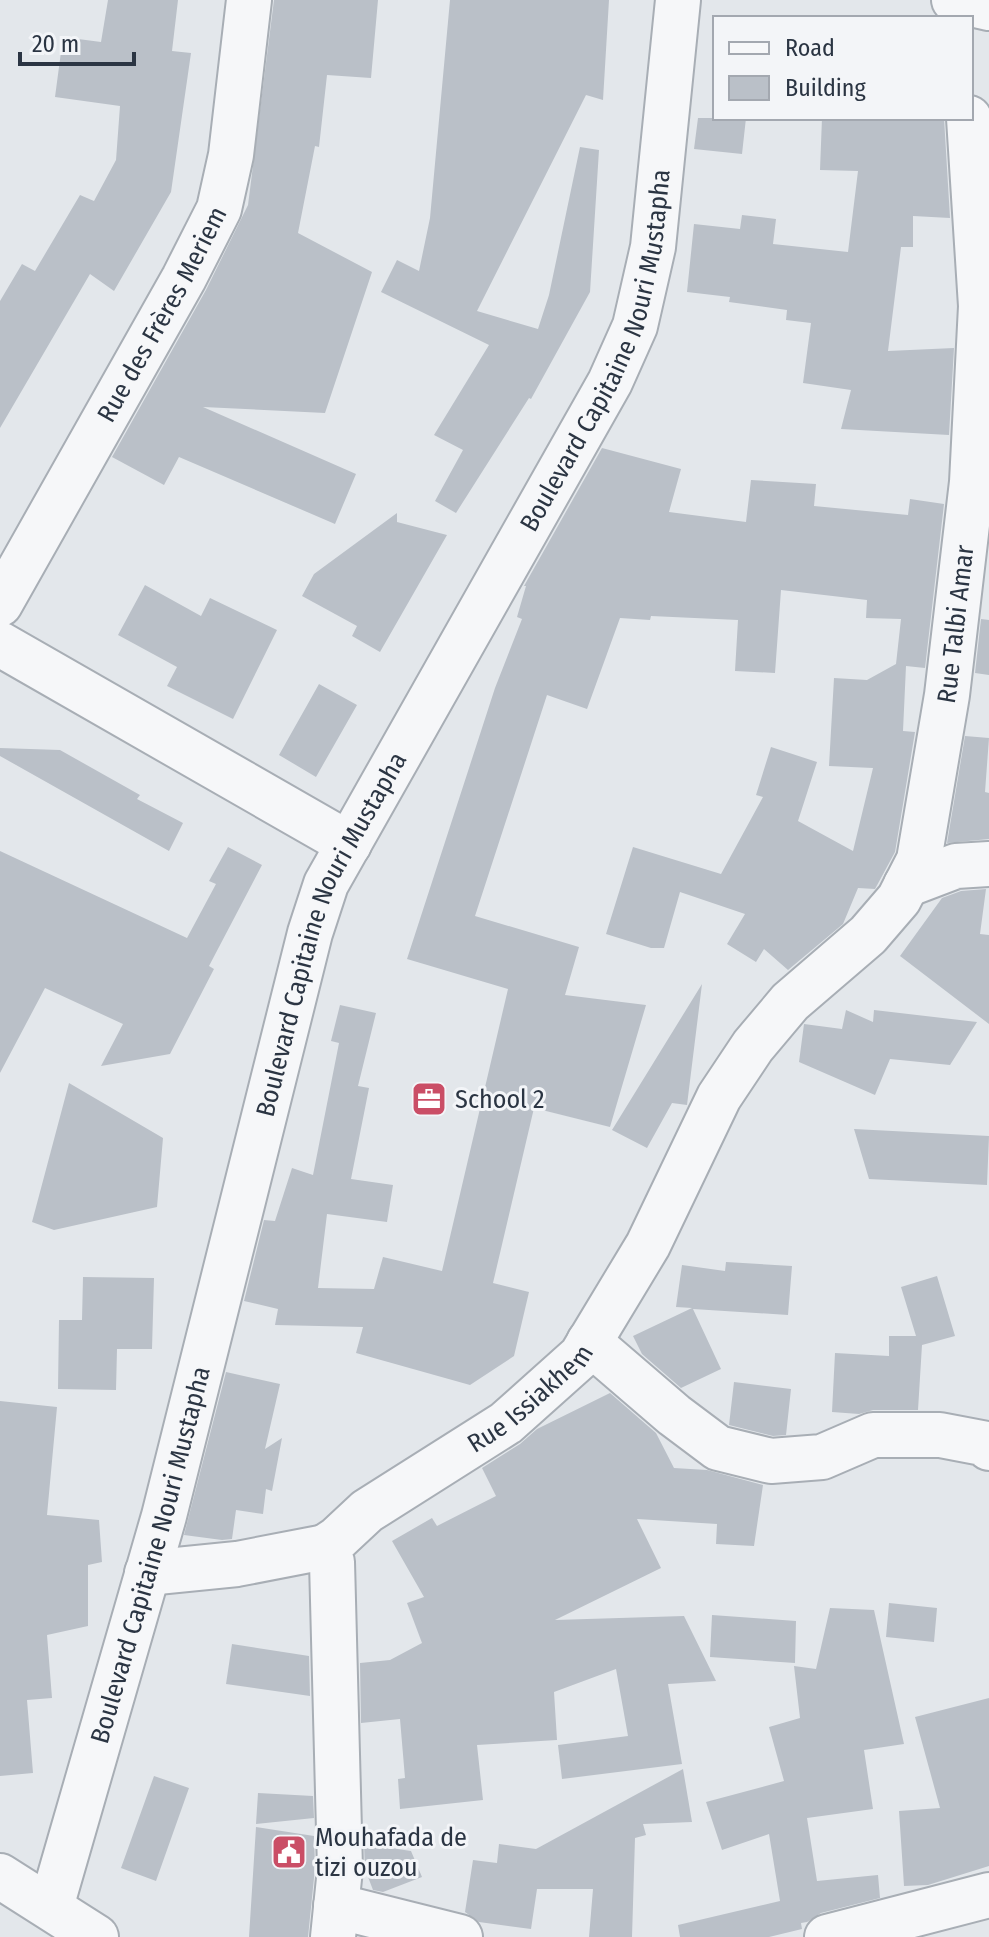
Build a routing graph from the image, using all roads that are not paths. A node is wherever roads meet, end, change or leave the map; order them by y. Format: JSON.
{"nodes":[{"id":1,"x":249,"y":0,"type":"edge"},
{"id":2,"x":678,"y":0,"type":"edge"},
{"id":3,"x":957,"y":0,"type":"edge"},
{"id":4,"x":989,"y":8,"type":"edge"},
{"id":5,"x":969,"y":120,"type":"edge"},
{"id":6,"x":0,"y":604,"type":"edge"},
{"id":7,"x":0,"y":644,"type":"edge"},
{"id":8,"x":349,"y":844,"type":"junction"},
{"id":9,"x":989,"y":864,"type":"edge"},
{"id":10,"x":906,"y":885,"type":"junction"},
{"id":11,"x":589,"y":1342,"type":"junction"},
{"id":12,"x":988,"y":1444,"type":"edge"},
{"id":13,"x":325,"y":1547,"type":"junction"},
{"id":14,"x":147,"y":1573,"type":"junction"},
{"id":15,"x":0,"y":1876,"type":"edge"},
{"id":16,"x":989,"y":1895,"type":"edge"},
{"id":17,"x":51,"y":1907,"type":"junction"},
{"id":18,"x":334,"y":1922,"type":"edge"},
{"id":19,"x":96,"y":1937,"type":"edge"},
{"id":20,"x":460,"y":1937,"type":"edge"},
{"id":21,"x":827,"y":1937,"type":"edge"}],
"edges":[{"from":1,"to":6,"type":"street","name":"Rue des Frères Meriem"},
{"from":2,"to":8,"type":"street","name":"Boulevard Capitaine Nouri Mustapha"},
{"from":3,"to":4,"type":"street"},
{"from":5,"to":10,"type":"street","name":"Rue Talbi Amar"},
{"from":7,"to":8,"type":"street"},
{"from":8,"to":14,"type":"street","name":"Boulevard Capitaine Nouri Mustapha"},
{"from":9,"to":10,"type":"street"},
{"from":10,"to":11,"type":"street","name":"Rue Issiakhem"},
{"from":11,"to":12,"type":"street"},
{"from":11,"to":13,"type":"street","name":"Rue Issiakhem"},
{"from":13,"to":14,"type":"street"},
{"from":13,"to":18,"type":"street"},
{"from":14,"to":17,"type":"street","name":"Boulevard Capitaine Nouri Mustapha"},
{"from":15,"to":17,"type":"street"},
{"from":16,"to":21,"type":"street"},
{"from":17,"to":19,"type":"street"},
{"from":18,"to":20,"type":"street"}]}
